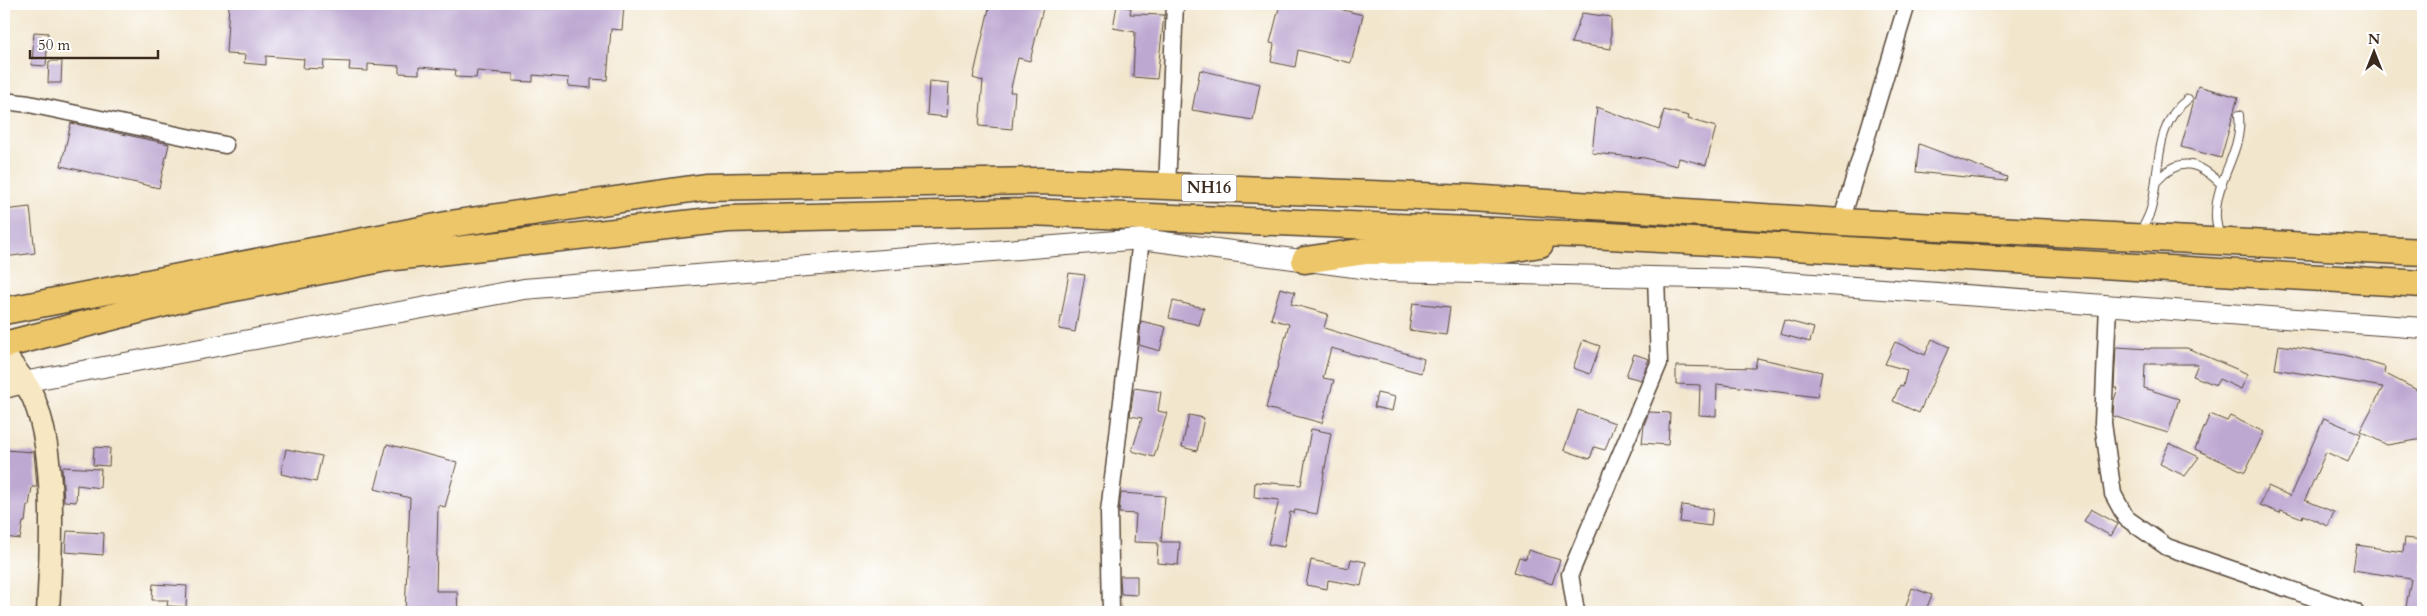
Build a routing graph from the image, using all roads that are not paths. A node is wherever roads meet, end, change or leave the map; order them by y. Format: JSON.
{"nodes":[{"id":1,"x":1175,"y":4,"type":"edge"},
{"id":2,"x":1907,"y":4,"type":"edge"},
{"id":3,"x":2188,"y":99,"type":"dead end"},
{"id":4,"x":4,"y":101,"type":"edge"},
{"id":5,"x":2239,"y":115,"type":"dead end"},
{"id":6,"x":225,"y":145,"type":"dead end"},
{"id":7,"x":2157,"y":182,"type":"junction"},
{"id":8,"x":2222,"y":185,"type":"junction"},
{"id":9,"x":1168,"y":186,"type":"junction"},
{"id":10,"x":1841,"y":222,"type":"junction"},
{"id":11,"x":1592,"y":235,"type":"junction"},
{"id":12,"x":2138,"y":237,"type":"junction"},
{"id":13,"x":1141,"y":239,"type":"junction"},
{"id":14,"x":2221,"y":241,"type":"junction"},
{"id":15,"x":2423,"y":252,"type":"edge"},
{"id":16,"x":1305,"y":260,"type":"junction"},
{"id":17,"x":1656,"y":276,"type":"junction"},
{"id":18,"x":2352,"y":279,"type":"junction"},
{"id":19,"x":2423,"y":284,"type":"edge"},
{"id":20,"x":2423,"y":293,"type":"edge"},
{"id":21,"x":2108,"y":305,"type":"junction"},
{"id":22,"x":4,"y":311,"type":"edge"},
{"id":23,"x":2423,"y":328,"type":"edge"},
{"id":24,"x":4,"y":345,"type":"edge"},
{"id":25,"x":4,"y":354,"type":"edge"},
{"id":26,"x":13,"y":384,"type":"edge"},
{"id":27,"x":48,"y":612,"type":"edge"},
{"id":28,"x":1111,"y":612,"type":"edge"},
{"id":29,"x":1576,"y":612,"type":"edge"},
{"id":30,"x":2355,"y":612,"type":"edge"}],
"edges":[{"from":1,"to":9,"type":"street"},
{"from":2,"to":10,"type":"street"},
{"from":3,"to":7,"type":"lane"},
{"from":4,"to":6,"type":"street"},
{"from":5,"to":8,"type":"lane"},
{"from":7,"to":8,"type":"lane"},
{"from":7,"to":12,"type":"lane"},
{"from":8,"to":14,"type":"lane"},
{"from":9,"to":10,"type":"highway","number":"NH16"},
{"from":9,"to":22,"type":"highway","number":"NH16"},
{"from":10,"to":12,"type":"highway","number":"NH16"},
{"from":11,"to":16,"type":"highway"},
{"from":11,"to":18,"type":"highway","number":"NH16"},
{"from":11,"to":24,"type":"highway","number":"NH16"},
{"from":12,"to":14,"type":"highway","number":"NH16"},
{"from":13,"to":16,"type":"street"},
{"from":13,"to":26,"type":"street"},
{"from":13,"to":28,"type":"street"},
{"from":14,"to":15,"type":"highway","number":"NH16"},
{"from":16,"to":17,"type":"street"},
{"from":17,"to":21,"type":"street"},
{"from":17,"to":29,"type":"street"},
{"from":18,"to":19,"type":"highway","number":"NH16"},
{"from":18,"to":20,"type":"highway"},
{"from":21,"to":23,"type":"street"},
{"from":21,"to":30,"type":"street"},
{"from":25,"to":26,"type":"main road"},
{"from":26,"to":27,"type":"main road"}]}
